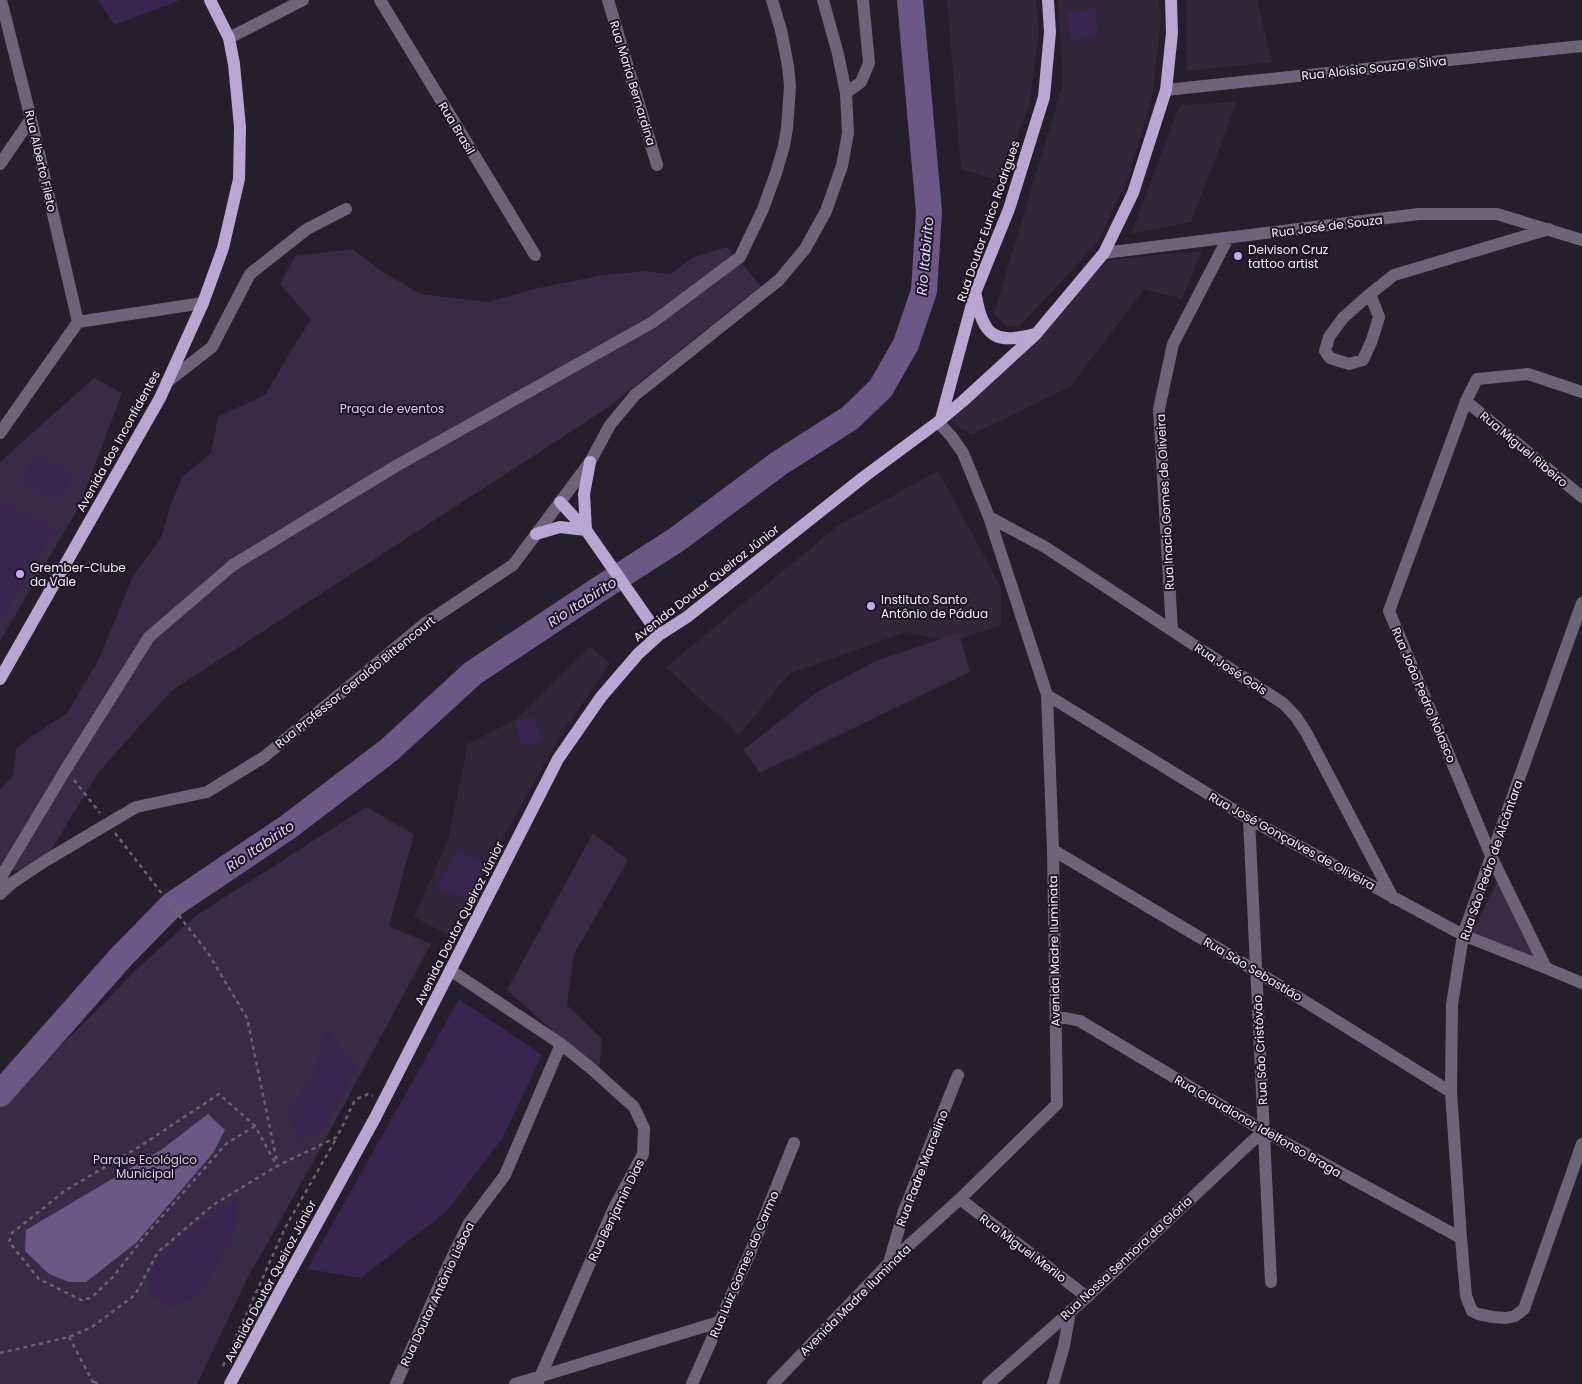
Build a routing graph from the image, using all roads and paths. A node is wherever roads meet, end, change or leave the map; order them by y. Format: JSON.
{"nodes":[{"id":1,"x":1,"y":0,"type":"edge"},
{"id":2,"x":210,"y":0,"type":"edge"},
{"id":3,"x":303,"y":0,"type":"edge"},
{"id":4,"x":380,"y":0,"type":"edge"},
{"id":5,"x":608,"y":0,"type":"edge"},
{"id":6,"x":772,"y":0,"type":"edge"},
{"id":7,"x":823,"y":0,"type":"edge"},
{"id":8,"x":863,"y":0,"type":"edge"},
{"id":9,"x":1048,"y":0,"type":"edge"},
{"id":10,"x":1172,"y":0,"type":"edge"},
{"id":11,"x":228,"y":38,"type":"junction"},
{"id":12,"x":1582,"y":46,"type":"edge"},
{"id":13,"x":1166,"y":90,"type":"junction"},
{"id":14,"x":846,"y":93,"type":"junction"},
{"id":15,"x":31,"y":119,"type":"junction"},
{"id":16,"x":0,"y":164,"type":"edge"},
{"id":17,"x":657,"y":165,"type":"dead end"},
{"id":18,"x":346,"y":209,"type":"dead end"},
{"id":19,"x":1549,"y":229,"type":"junction"},
{"id":20,"x":1228,"y":238,"type":"junction"},
{"id":21,"x":1582,"y":240,"type":"edge"},
{"id":22,"x":1104,"y":253,"type":"junction"},
{"id":23,"x":534,"y":255,"type":"dead end"},
{"id":24,"x":975,"y":293,"type":"junction"},
{"id":25,"x":1370,"y":294,"type":"junction"},
{"id":26,"x":203,"y":302,"type":"junction"},
{"id":27,"x":78,"y":322,"type":"junction"},
{"id":28,"x":1036,"y":334,"type":"junction"},
{"id":29,"x":167,"y":382,"type":"junction"},
{"id":30,"x":1582,"y":392,"type":"edge"},
{"id":31,"x":1466,"y":401,"type":"junction"},
{"id":32,"x":939,"y":420,"type":"junction"},
{"id":33,"x":0,"y":433,"type":"edge"},
{"id":34,"x":590,"y":462,"type":"junction"},
{"id":35,"x":1582,"y":497,"type":"edge"},
{"id":36,"x":560,"y":502,"type":"junction"},
{"id":37,"x":989,"y":517,"type":"junction"},
{"id":38,"x":536,"y":534,"type":"junction"},
{"id":39,"x":590,"y":535,"type":"junction"},
{"id":40,"x":1582,"y":603,"type":"edge"},
{"id":41,"x":1172,"y":630,"type":"junction"},
{"id":42,"x":659,"y":635,"type":"junction"},
{"id":43,"x":0,"y":679,"type":"edge"},
{"id":44,"x":1047,"y":695,"type":"junction"},
{"id":45,"x":71,"y":776,"type":"dead end"},
{"id":46,"x":101,"y":814,"type":"dead end"},
{"id":47,"x":1249,"y":819,"type":"junction"},
{"id":48,"x":113,"y":830,"type":"dead end"},
{"id":49,"x":1052,"y":850,"type":"junction"},
{"id":50,"x":1491,"y":856,"type":"junction"},
{"id":51,"x":0,"y":889,"type":"edge"},
{"id":52,"x":0,"y":894,"type":"edge"},
{"id":53,"x":1393,"y":898,"type":"junction"},
{"id":54,"x":1463,"y":935,"type":"junction"},
{"id":55,"x":1546,"y":968,"type":"junction"},
{"id":56,"x":450,"y":970,"type":"junction"},
{"id":57,"x":1256,"y":970,"type":"junction"},
{"id":58,"x":1582,"y":983,"type":"edge"},
{"id":59,"x":1056,"y":1016,"type":"junction"},
{"id":60,"x":561,"y":1044,"type":"junction"},
{"id":61,"x":958,"y":1075,"type":"dead end"},
{"id":62,"x":1451,"y":1092,"type":"junction"},
{"id":63,"x":354,"y":1100,"type":"dead end"},
{"id":64,"x":256,"y":1126,"type":"junction"},
{"id":65,"x":1264,"y":1132,"type":"junction"},
{"id":66,"x":337,"y":1138,"type":"junction"},
{"id":67,"x":794,"y":1143,"type":"dead end"},
{"id":68,"x":1581,"y":1153,"type":"edge"},
{"id":69,"x":278,"y":1166,"type":"junction"},
{"id":70,"x":960,"y":1200,"type":"junction"},
{"id":71,"x":1461,"y":1238,"type":"junction"},
{"id":72,"x":889,"y":1263,"type":"junction"},
{"id":73,"x":1271,"y":1282,"type":"dead end"},
{"id":74,"x":1087,"y":1297,"type":"junction"},
{"id":75,"x":1070,"y":1311,"type":"junction"},
{"id":76,"x":719,"y":1322,"type":"junction"},
{"id":77,"x":69,"y":1337,"type":"junction"},
{"id":78,"x":0,"y":1353,"type":"edge"},
{"id":79,"x":222,"y":1368,"type":"dead end"},
{"id":80,"x":539,"y":1380,"type":"edge"},
{"id":81,"x":94,"y":1383,"type":"edge"},
{"id":82,"x":102,"y":1384,"type":"edge"},
{"id":83,"x":230,"y":1384,"type":"edge"},
{"id":84,"x":396,"y":1384,"type":"edge"},
{"id":85,"x":515,"y":1384,"type":"edge"},
{"id":86,"x":692,"y":1384,"type":"edge"},
{"id":87,"x":773,"y":1384,"type":"edge"},
{"id":88,"x":988,"y":1384,"type":"edge"},
{"id":89,"x":1053,"y":1384,"type":"edge"}],
"edges":[{"from":1,"to":15,"type":"street","name":"Rua Alberto Fileto"},
{"from":2,"to":11,"type":"main road","name":"Avenida dos Inconfidentes"},
{"from":3,"to":11,"type":"street"},
{"from":4,"to":23,"type":"street","name":"Rua Brasil"},
{"from":5,"to":17,"type":"street","name":"Rua Maria Bernardina"},
{"from":6,"to":51,"type":"street"},
{"from":7,"to":14,"type":"street","name":"Rua Professor Geraldo Bittencourt"},
{"from":8,"to":14,"type":"street"},
{"from":9,"to":24,"type":"main road","name":"Rua Doutor Eurico Rodrigues"},
{"from":10,"to":13,"type":"main road","name":"Avenida Doutor Queiroz Júnior"},
{"from":11,"to":26,"type":"main road","name":"Avenida dos Inconfidentes"},
{"from":12,"to":13,"type":"street","name":"Rua Aloísio Souza e Silva"},
{"from":13,"to":22,"type":"main road","name":"Avenida Doutor Queiroz Júnior"},
{"from":14,"to":34,"type":"street","name":"Rua Professor Geraldo Bittencourt"},
{"from":15,"to":16,"type":"street"},
{"from":15,"to":27,"type":"street","name":"Rua Alberto Fileto"},
{"from":18,"to":29,"type":"street"},
{"from":19,"to":20,"type":"street","name":"Rua José de Souza"},
{"from":19,"to":21,"type":"street","name":"Rua José de Souza"},
{"from":19,"to":25,"type":"street"},
{"from":20,"to":22,"type":"street","name":"Rua José de Souza"},
{"from":20,"to":41,"type":"street","name":"Rua Inacio Gomes de Oliveira"},
{"from":22,"to":28,"type":"main road","name":"Avenida Doutor Queiroz Júnior"},
{"from":24,"to":28,"type":"main road"},
{"from":24,"to":32,"type":"main road","name":"Rua Doutor Eurico Rodrigues"},
{"from":25,"to":25,"type":"street"},
{"from":26,"to":27,"type":"street"},
{"from":26,"to":29,"type":"main road","name":"Avenida dos Inconfidentes"},
{"from":27,"to":33,"type":"street"},
{"from":28,"to":32,"type":"main road","name":"Avenida Doutor Queiroz Júnior"},
{"from":29,"to":43,"type":"main road","name":"Avenida dos Inconfidentes"},
{"from":30,"to":31,"type":"street","name":"Rua João Pedro Nolasco"},
{"from":31,"to":35,"type":"street","name":"Rua Miguel Ribeiro"},
{"from":31,"to":50,"type":"street","name":"Rua João Pedro Nolasco"},
{"from":32,"to":37,"type":"street","name":"Avenida Madre Iluminata"},
{"from":32,"to":42,"type":"main road","name":"Avenida Doutor Queiroz Júnior"},
{"from":34,"to":36,"type":"street","name":"Rua Professor Geraldo Bittencourt"},
{"from":34,"to":39,"type":"main road"},
{"from":36,"to":38,"type":"street","name":"Rua Professor Geraldo Bittencourt"},
{"from":36,"to":39,"type":"main road"},
{"from":37,"to":41,"type":"street","name":"Rua José Gois"},
{"from":37,"to":44,"type":"street","name":"Avenida Madre Iluminata"},
{"from":38,"to":39,"type":"main road"},
{"from":38,"to":52,"type":"street","name":"Rua Professor Geraldo Bittencourt"},
{"from":39,"to":42,"type":"main road"},
{"from":40,"to":50,"type":"street","name":"Rua São Pedro de Alcântara"},
{"from":41,"to":53,"type":"street","name":"Rua José Gois"},
{"from":42,"to":56,"type":"main road","name":"Avenida Doutor Queiroz Júnior"},
{"from":44,"to":47,"type":"street","name":"Rua José Gonçalves de Oliveira"},
{"from":44,"to":49,"type":"street","name":"Avenida Madre Iluminata"},
{"from":45,"to":46,"type":"path"},
{"from":47,"to":53,"type":"street","name":"Rua José Gonçalves de Oliveira"},
{"from":47,"to":57,"type":"street","name":"Rua São Cristóvão"},
{"from":48,"to":69,"type":"path"},
{"from":49,"to":57,"type":"street","name":"Rua São Sebastião"},
{"from":49,"to":59,"type":"street","name":"Avenida Madre Iluminata"},
{"from":50,"to":54,"type":"street","name":"Rua São Pedro de Alcântara"},
{"from":50,"to":55,"type":"street","name":"Rua João Pedro Nolasco"},
{"from":53,"to":54,"type":"street","name":"Rua José Gonçalves de Oliveira"},
{"from":54,"to":55,"type":"street","name":"Rua José Gonçalves de Oliveira"},
{"from":54,"to":62,"type":"street","name":"Rua São Pedro de Alcântara"},
{"from":55,"to":58,"type":"street"},
{"from":56,"to":60,"type":"street","name":"Rua Benjamin Dias"},
{"from":56,"to":83,"type":"main road","name":"Avenida Doutor Queiroz Júnior"},
{"from":57,"to":62,"type":"street","name":"Rua São Sebastião"},
{"from":57,"to":65,"type":"street","name":"Rua São Cristóvão"},
{"from":59,"to":65,"type":"street","name":"Rua Claudionor Idelfonso Braga"},
{"from":59,"to":70,"type":"street","name":"Avenida Madre Iluminata"},
{"from":60,"to":80,"type":"street","name":"Rua Benjamin Dias"},
{"from":60,"to":84,"type":"street","name":"Rua Doutor Antônio Lisboa"},
{"from":61,"to":72,"type":"street","name":"Rua Padre Marcelino"},
{"from":62,"to":71,"type":"street","name":"Rua São Pedro de Alcântara"},
{"from":63,"to":66,"type":"path"},
{"from":64,"to":64,"type":"path"},
{"from":64,"to":69,"type":"path"},
{"from":65,"to":71,"type":"street","name":"Rua Claudionor Idelfonso Braga"},
{"from":65,"to":73,"type":"street","name":"Rua São Cristóvão"},
{"from":65,"to":74,"type":"street","name":"Rua Nossa Senhora da Glória"},
{"from":66,"to":69,"type":"path"},
{"from":66,"to":79,"type":"path"},
{"from":67,"to":76,"type":"street","name":"Rua Luiz Gomes do Carmo"},
{"from":68,"to":71,"type":"street","name":"Rua São Pedro de Alcântara"},
{"from":69,"to":77,"type":"path"},
{"from":70,"to":72,"type":"street","name":"Avenida Madre Iluminata"},
{"from":70,"to":74,"type":"street","name":"Rua Miguel Merilo"},
{"from":72,"to":87,"type":"street","name":"Avenida Madre Iluminata"},
{"from":74,"to":75,"type":"street","name":"Rua Nossa Senhora da Glória"},
{"from":75,"to":88,"type":"street","name":"Rua Nossa Senhora da Glória"},
{"from":75,"to":89,"type":"street"},
{"from":76,"to":80,"type":"street"},
{"from":76,"to":86,"type":"street","name":"Rua Luiz Gomes do Carmo"},
{"from":77,"to":78,"type":"path"},
{"from":77,"to":81,"type":"path"},
{"from":80,"to":85,"type":"street"},
{"from":81,"to":82,"type":"path"}]}
